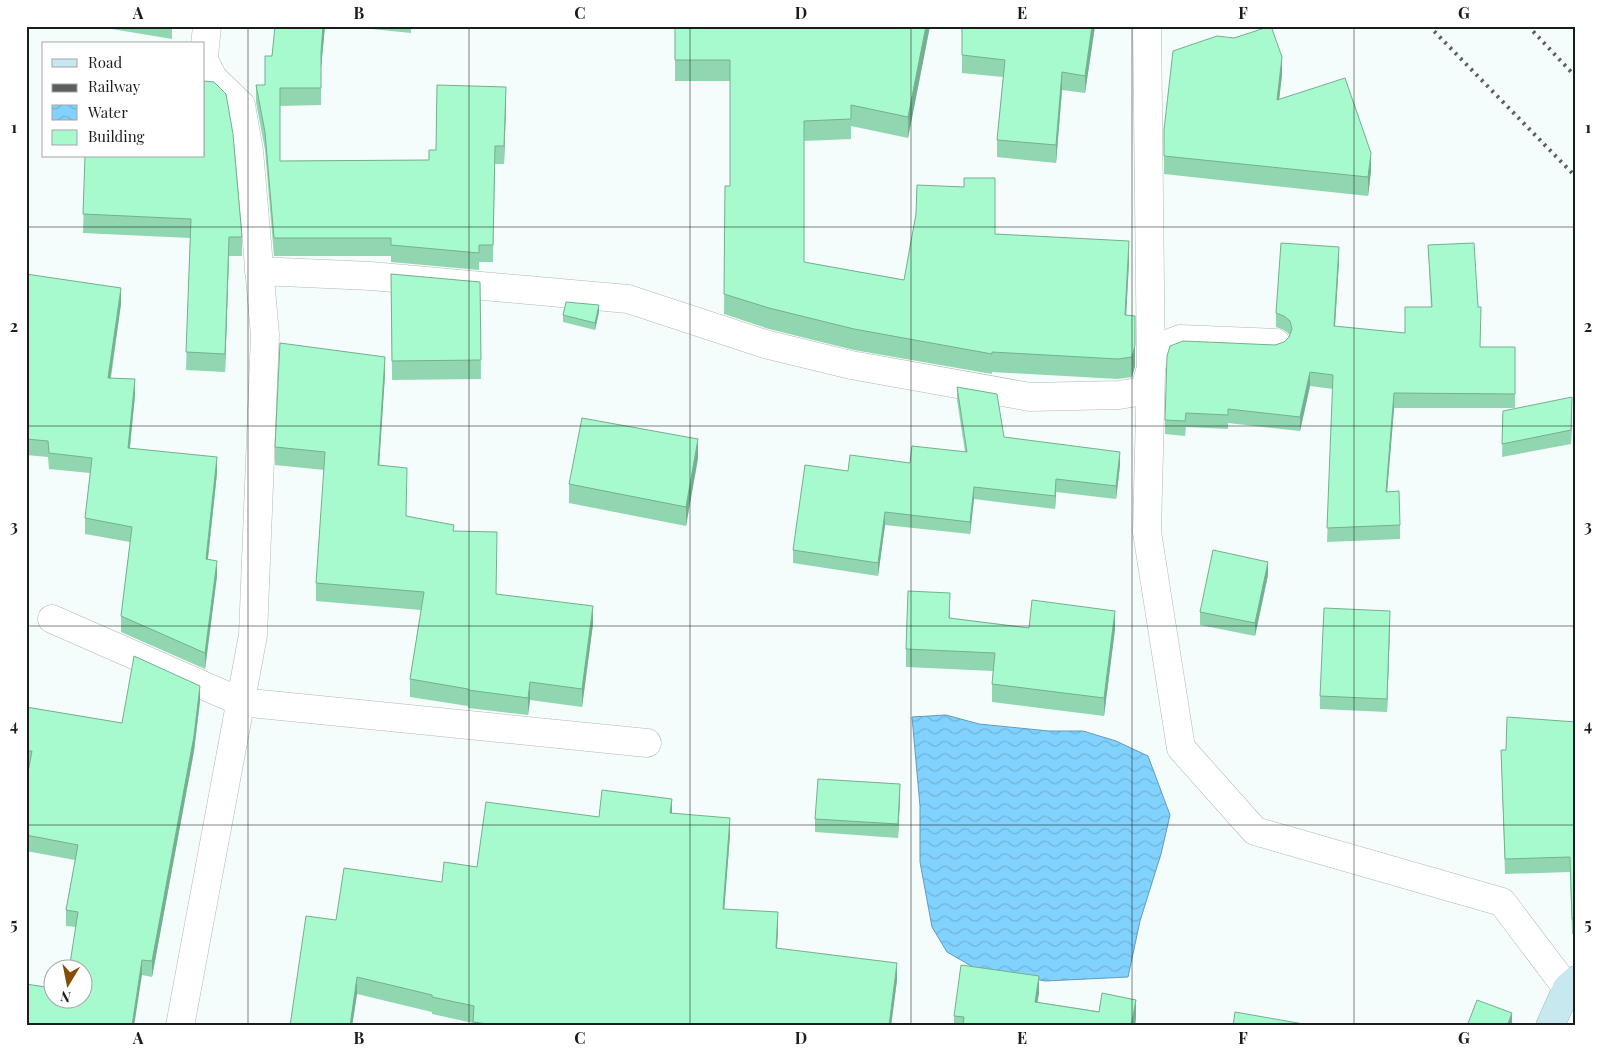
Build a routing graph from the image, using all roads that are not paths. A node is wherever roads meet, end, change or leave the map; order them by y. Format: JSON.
{"nodes":[{"id":1,"x":208,"y":26,"type":"edge"},
{"id":2,"x":1147,"y":26,"type":"edge"},
{"id":3,"x":205,"y":48,"type":"edge"},
{"id":4,"x":205,"y":62,"type":"edge"},
{"id":5,"x":259,"y":271,"type":"junction"},
{"id":6,"x":1276,"y":343,"type":"edge"},
{"id":7,"x":1151,"y":372,"type":"junction"},
{"id":8,"x":52,"y":619,"type":"dead end"},
{"id":9,"x":240,"y":702,"type":"junction"},
{"id":10,"x":646,"y":744,"type":"dead end"},
{"id":11,"x":1571,"y":984,"type":"edge"},
{"id":12,"x":180,"y":1026,"type":"edge"},
{"id":13,"x":1550,"y":1026,"type":"edge"}],
"edges":[{"from":1,"to":3,"type":"street"},
{"from":2,"to":7,"type":"street"},
{"from":4,"to":5,"type":"street"},
{"from":5,"to":7,"type":"street"},
{"from":5,"to":9,"type":"street"},
{"from":6,"to":7,"type":"street"},
{"from":7,"to":11,"type":"street"},
{"from":8,"to":9,"type":"street"},
{"from":9,"to":10,"type":"street"},
{"from":9,"to":12,"type":"street"},
{"from":11,"to":13,"type":"main road"}]}
